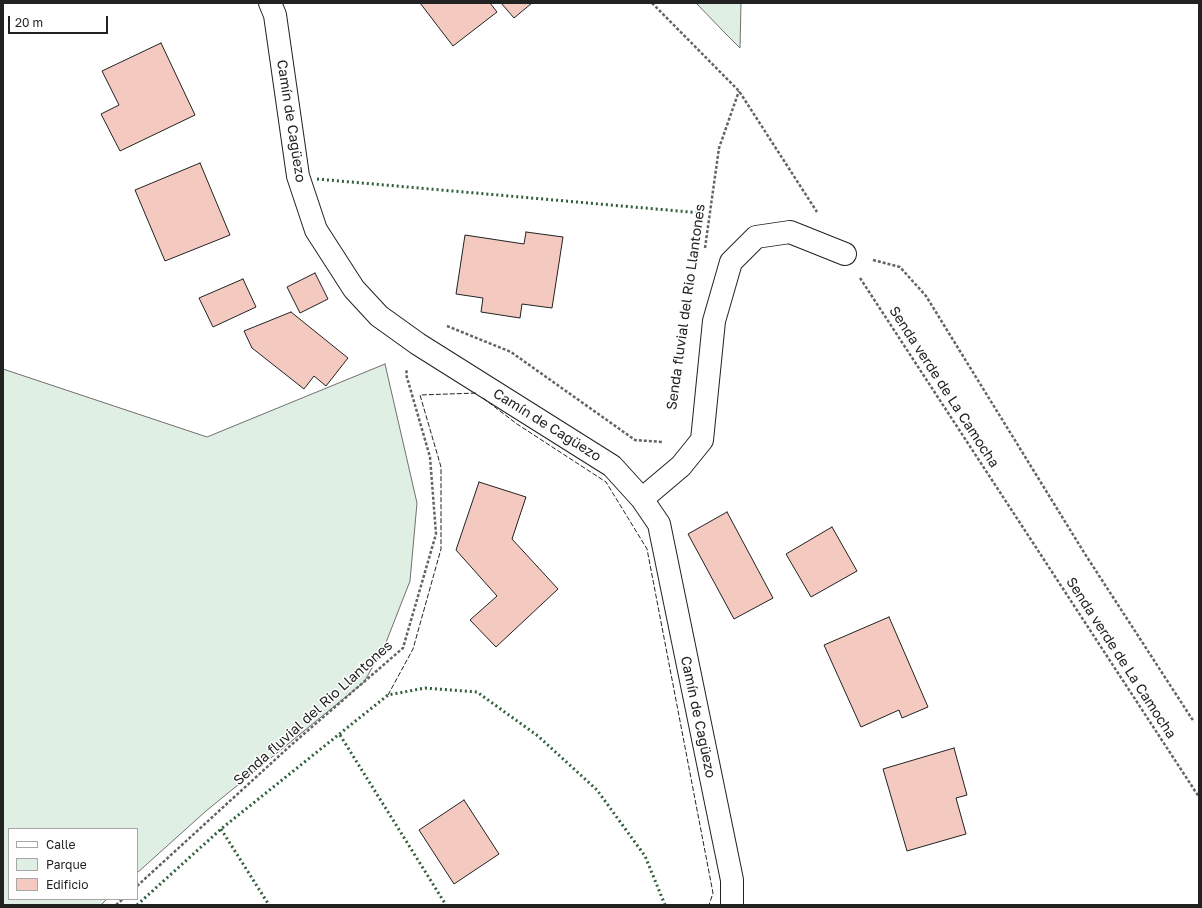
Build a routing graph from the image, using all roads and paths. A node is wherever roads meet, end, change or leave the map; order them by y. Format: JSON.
{"nodes":[{"id":1,"x":270,"y":3,"type":"edge"},
{"id":2,"x":652,"y":3,"type":"edge"},
{"id":3,"x":738,"y":91,"type":"junction"},
{"id":4,"x":819,"y":215,"type":"dead end"},
{"id":5,"x":845,"y":254,"type":"junction"},
{"id":6,"x":704,"y":255,"type":"dead end"},
{"id":7,"x":418,"y":344,"type":"junction"},
{"id":8,"x":665,"y":442,"type":"dead end"},
{"id":9,"x":642,"y":499,"type":"junction"},
{"id":10,"x":1194,"y":722,"type":"dead end"},
{"id":11,"x":1199,"y":797,"type":"edge"},
{"id":12,"x":138,"y":885,"type":"edge"},
{"id":13,"x":732,"y":905,"type":"edge"}],
"edges":[{"from":1,"to":7,"type":"street","name":"Camín de Cagüezo"},
{"from":2,"to":3,"type":"path"},
{"from":3,"to":4,"type":"path"},
{"from":3,"to":6,"type":"path","name":"Senda fluvial del Rio Llantones"},
{"from":5,"to":9,"type":"street"},
{"from":5,"to":10,"type":"path"},
{"from":5,"to":11,"type":"path","name":"Senda verde de La Camocha"},
{"from":7,"to":8,"type":"path","name":"Senda fluvial del Rio Llantones"},
{"from":7,"to":9,"type":"street","name":"Camín de Cagüezo"},
{"from":7,"to":12,"type":"path","name":"Senda fluvial del Rio Llantones"},
{"from":9,"to":13,"type":"street","name":"Camín de Cagüezo"}]}
